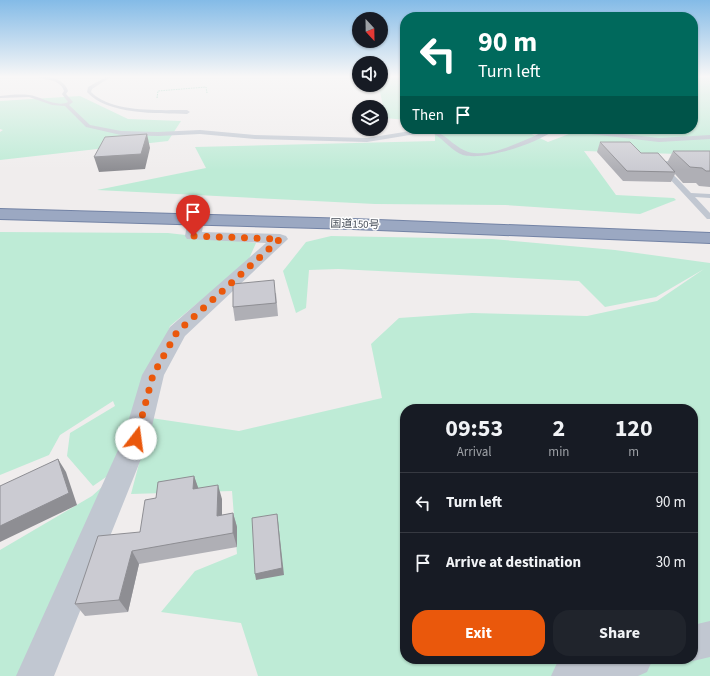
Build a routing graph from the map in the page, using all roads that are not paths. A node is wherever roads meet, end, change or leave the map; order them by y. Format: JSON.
{"nodes":[{"id":1,"x":69,"y":108,"type":"edge"},
{"id":2,"x":129,"y":108,"type":"edge"},
{"id":3,"x":187,"y":112,"type":"dead end"},
{"id":4,"x":408,"y":134,"type":"edge"},
{"id":5,"x":436,"y":134,"type":"edge"},
{"id":6,"x":540,"y":134,"type":"edge"},
{"id":7,"x":608,"y":134,"type":"edge"},
{"id":8,"x":710,"y":137,"type":"edge"},
{"id":9,"x":710,"y":163,"type":"edge"},
{"id":10,"x":689,"y":195,"type":"junction"},
{"id":11,"x":710,"y":196,"type":"edge"},
{"id":12,"x":0,"y":205,"type":"edge"},
{"id":13,"x":0,"y":214,"type":"edge"},
{"id":14,"x":710,"y":217,"type":"edge"},
{"id":15,"x":196,"y":219,"type":"junction"},
{"id":16,"x":710,"y":227,"type":"edge"},
{"id":17,"x":710,"y":238,"type":"edge"},
{"id":18,"x":710,"y":639,"type":"edge"},
{"id":19,"x":698,"y":642,"type":"edge"},
{"id":20,"x":615,"y":664,"type":"edge"},
{"id":21,"x":35,"y":676,"type":"edge"},
{"id":22,"x":570,"y":676,"type":"edge"}],
"edges":[{"from":1,"to":4,"type":"lane"},
{"from":2,"to":3,"type":"lane"},
{"from":5,"to":6,"type":"lane"},
{"from":7,"to":8,"type":"lane"},
{"from":9,"to":10,"type":"lane"},
{"from":10,"to":11,"type":"lane"},
{"from":10,"to":14,"type":"lane"},
{"from":12,"to":16,"type":"highway","name":"国道150号"},
{"from":13,"to":15,"type":"highway","name":"国道150号"},
{"from":15,"to":17,"type":"highway","name":"国道150号"},
{"from":15,"to":21,"type":"street"},
{"from":18,"to":19,"type":"street"},
{"from":20,"to":22,"type":"street"}]}
